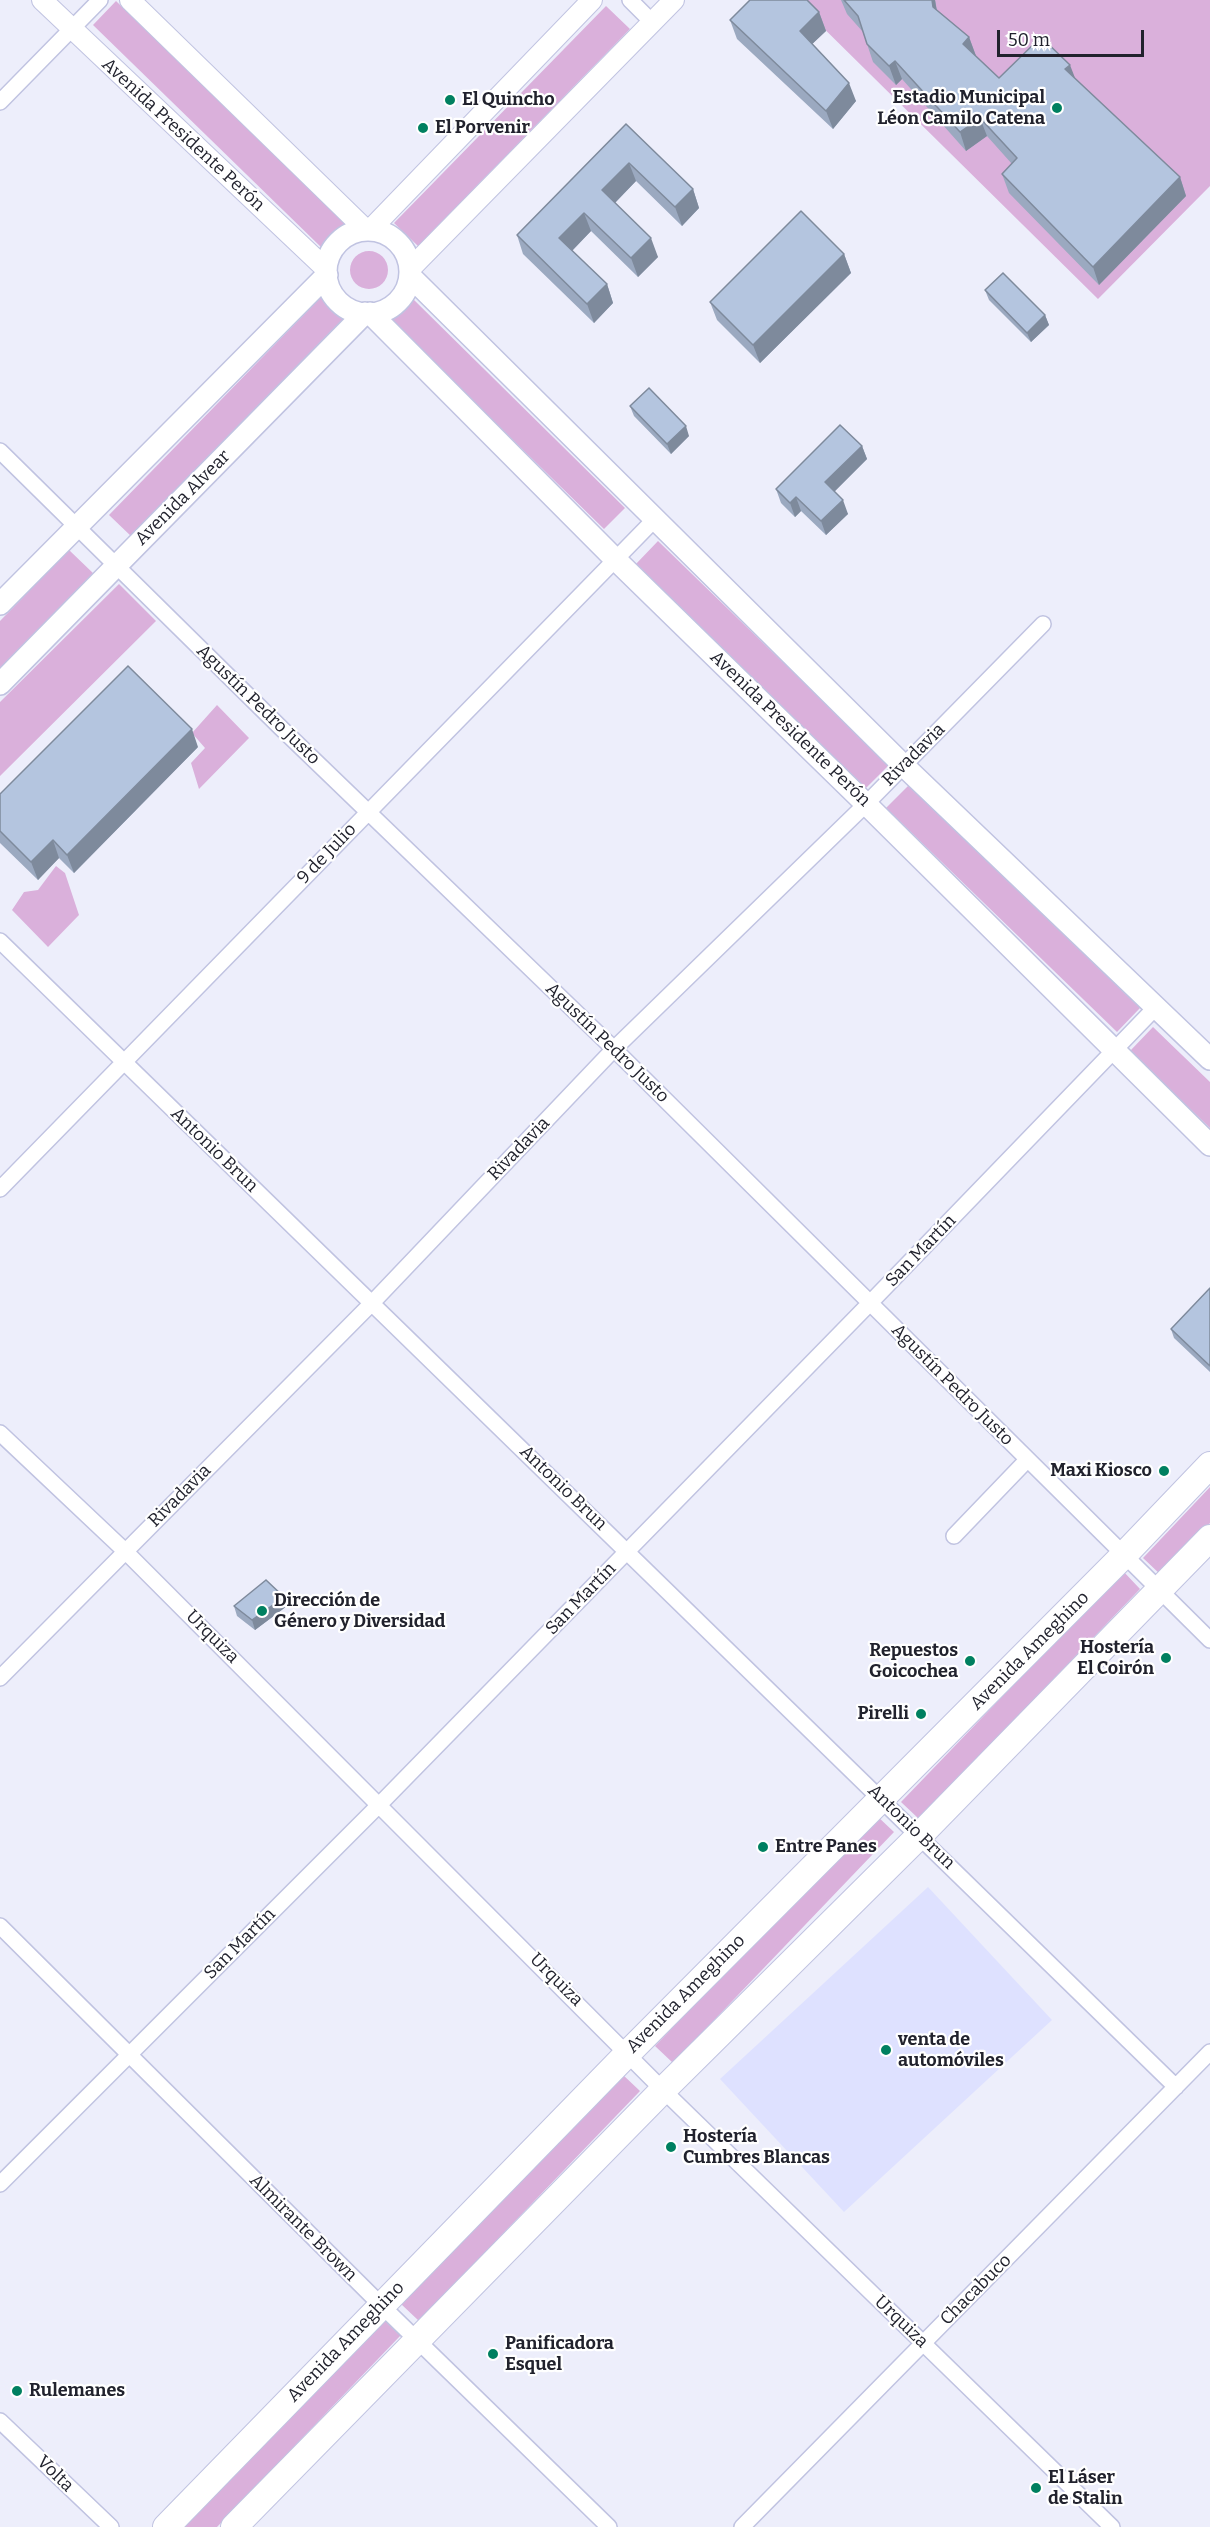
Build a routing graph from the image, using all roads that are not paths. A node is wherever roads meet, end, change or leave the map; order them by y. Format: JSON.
{"nodes":[{"id":1,"x":42,"y":0,"type":"edge"},
{"id":2,"x":100,"y":0,"type":"edge"},
{"id":3,"x":130,"y":0,"type":"edge"},
{"id":4,"x":592,"y":0,"type":"edge"},
{"id":5,"x":630,"y":0,"type":"edge"},
{"id":6,"x":674,"y":0,"type":"edge"},
{"id":7,"x":652,"y":22,"type":"junction"},
{"id":8,"x":71,"y":30,"type":"junction"},
{"id":9,"x":0,"y":102,"type":"edge"},
{"id":10,"x":368,"y":230,"type":"junction"},
{"id":11,"x":326,"y":272,"type":"junction"},
{"id":12,"x":410,"y":272,"type":"junction"},
{"id":13,"x":368,"y":313,"type":"junction"},
{"id":14,"x":0,"y":451,"type":"edge"},
{"id":15,"x":655,"y":519,"type":"junction"},
{"id":16,"x":77,"y":526,"type":"junction"},
{"id":17,"x":615,"y":560,"type":"junction"},
{"id":18,"x":116,"y":566,"type":"junction"},
{"id":19,"x":0,"y":604,"type":"edge"},
{"id":20,"x":1043,"y":624,"type":"dead end"},
{"id":21,"x":0,"y":684,"type":"edge"},
{"id":22,"x":904,"y":765,"type":"junction"},
{"id":23,"x":866,"y":804,"type":"junction"},
{"id":24,"x":369,"y":812,"type":"junction"},
{"id":25,"x":0,"y":941,"type":"edge"},
{"id":26,"x":1156,"y":1007,"type":"junction"},
{"id":27,"x":614,"y":1049,"type":"junction"},
{"id":28,"x":1116,"y":1051,"type":"junction"},
{"id":29,"x":1210,"y":1059,"type":"edge"},
{"id":30,"x":124,"y":1062,"type":"junction"},
{"id":31,"x":1210,"y":1145,"type":"edge"},
{"id":32,"x":0,"y":1189,"type":"edge"},
{"id":33,"x":372,"y":1303,"type":"junction"},
{"id":34,"x":870,"y":1303,"type":"junction"},
{"id":35,"x":0,"y":1433,"type":"edge"},
{"id":36,"x":1027,"y":1460,"type":"junction"},
{"id":37,"x":1210,"y":1466,"type":"edge"},
{"id":38,"x":954,"y":1536,"type":"dead end"},
{"id":39,"x":1210,"y":1538,"type":"edge"},
{"id":40,"x":126,"y":1551,"type":"junction"},
{"id":41,"x":628,"y":1552,"type":"junction"},
{"id":42,"x":1123,"y":1556,"type":"junction"},
{"id":43,"x":1160,"y":1590,"type":"junction"},
{"id":44,"x":1210,"y":1640,"type":"edge"},
{"id":45,"x":0,"y":1678,"type":"edge"},
{"id":46,"x":882,"y":1799,"type":"junction"},
{"id":47,"x":380,"y":1804,"type":"junction"},
{"id":48,"x":920,"y":1835,"type":"junction"},
{"id":49,"x":0,"y":1926,"type":"edge"},
{"id":50,"x":1210,"y":2052,"type":"edge"},
{"id":51,"x":628,"y":2053,"type":"junction"},
{"id":52,"x":129,"y":2056,"type":"junction"},
{"id":53,"x":1176,"y":2087,"type":"junction"},
{"id":54,"x":663,"y":2090,"type":"junction"},
{"id":55,"x":0,"y":2184,"type":"edge"},
{"id":56,"x":381,"y":2305,"type":"junction"},
{"id":57,"x":418,"y":2341,"type":"junction"},
{"id":58,"x":923,"y":2343,"type":"junction"},
{"id":59,"x":0,"y":2421,"type":"edge"},
{"id":60,"x":111,"y":2527,"type":"edge"},
{"id":61,"x":166,"y":2527,"type":"edge"},
{"id":62,"x":234,"y":2527,"type":"edge"},
{"id":63,"x":609,"y":2527,"type":"edge"},
{"id":64,"x":742,"y":2527,"type":"edge"},
{"id":65,"x":1112,"y":2527,"type":"edge"}],
"edges":[{"from":1,"to":8,"type":"street","name":"Avenida Presidente Perón"},
{"from":2,"to":8,"type":"street"},
{"from":3,"to":10,"type":"street"},
{"from":4,"to":10,"type":"street"},
{"from":5,"to":7,"type":"street"},
{"from":6,"to":7,"type":"street"},
{"from":7,"to":12,"type":"street"},
{"from":8,"to":9,"type":"street"},
{"from":8,"to":11,"type":"street","name":"Avenida Presidente Perón"},
{"from":10,"to":11,"type":"main road"},
{"from":10,"to":12,"type":"main road"},
{"from":11,"to":13,"type":"main road"},
{"from":11,"to":16,"type":"main road"},
{"from":12,"to":13,"type":"main road"},
{"from":12,"to":15,"type":"main road"},
{"from":13,"to":17,"type":"main road","name":"Avenida Presidente Perón"},
{"from":13,"to":18,"type":"main road","name":"Avenida Alvear"},
{"from":14,"to":16,"type":"street","name":"Agustín Pedro Justo"},
{"from":15,"to":17,"type":"street","name":"9 de Julio"},
{"from":15,"to":22,"type":"main road"},
{"from":16,"to":18,"type":"street","name":"Agustín Pedro Justo"},
{"from":16,"to":19,"type":"main road"},
{"from":17,"to":23,"type":"main road","name":"Avenida Presidente Perón"},
{"from":17,"to":24,"type":"street","name":"9 de Julio"},
{"from":18,"to":21,"type":"main road","name":"Avenida Alvear"},
{"from":18,"to":24,"type":"street","name":"Agustín Pedro Justo"},
{"from":20,"to":22,"type":"street","name":"Rivadavia"},
{"from":22,"to":23,"type":"street","name":"Rivadavia"},
{"from":22,"to":26,"type":"main road"},
{"from":23,"to":27,"type":"street","name":"Rivadavia"},
{"from":23,"to":28,"type":"main road","name":"Avenida Presidente Perón"},
{"from":24,"to":27,"type":"street","name":"Agustín Pedro Justo"},
{"from":24,"to":30,"type":"street","name":"9 de Julio"},
{"from":25,"to":30,"type":"street","name":"Antonio Brun"},
{"from":26,"to":28,"type":"street","name":"San Martín"},
{"from":26,"to":29,"type":"main road"},
{"from":27,"to":33,"type":"street","name":"Rivadavia"},
{"from":27,"to":34,"type":"street","name":"Agustín Pedro Justo"},
{"from":28,"to":31,"type":"main road","name":"Avenida Presidente Perón"},
{"from":28,"to":34,"type":"street","name":"San Martín"},
{"from":30,"to":32,"type":"street","name":"9 de Julio"},
{"from":30,"to":33,"type":"street","name":"Antonio Brun"},
{"from":33,"to":40,"type":"street","name":"Rivadavia"},
{"from":33,"to":41,"type":"street","name":"Antonio Brun"},
{"from":34,"to":36,"type":"street","name":"Agustín Pedro Justo"},
{"from":34,"to":41,"type":"street","name":"San Martín"},
{"from":35,"to":40,"type":"street","name":"Urquiza"},
{"from":36,"to":38,"type":"street"},
{"from":36,"to":42,"type":"street","name":"Agustín Pedro Justo"},
{"from":37,"to":42,"type":"highway","name":"Avenida Ameghino"},
{"from":39,"to":43,"type":"highway"},
{"from":40,"to":45,"type":"street","name":"Rivadavia"},
{"from":40,"to":47,"type":"street","name":"Urquiza"},
{"from":41,"to":46,"type":"street","name":"Antonio Brun"},
{"from":41,"to":47,"type":"street","name":"San Martín"},
{"from":42,"to":43,"type":"street","name":"Agustín Pedro Justo"},
{"from":42,"to":46,"type":"highway","name":"Avenida Ameghino"},
{"from":43,"to":44,"type":"street","name":"Agustín Pedro Justo"},
{"from":43,"to":48,"type":"highway"},
{"from":46,"to":48,"type":"street","name":"Antonio Brun"},
{"from":46,"to":51,"type":"highway","name":"Avenida Ameghino"},
{"from":47,"to":51,"type":"street","name":"Urquiza"},
{"from":47,"to":52,"type":"street","name":"San Martín"},
{"from":48,"to":53,"type":"street","name":"Antonio Brun"},
{"from":48,"to":54,"type":"highway"},
{"from":49,"to":52,"type":"street","name":"Almirante Brown"},
{"from":50,"to":53,"type":"street","name":"Chacabuco"},
{"from":51,"to":54,"type":"street","name":"Urquiza"},
{"from":51,"to":56,"type":"highway","name":"Avenida Ameghino"},
{"from":52,"to":55,"type":"street","name":"San Martín"},
{"from":52,"to":56,"type":"street","name":"Almirante Brown"},
{"from":53,"to":58,"type":"street","name":"Chacabuco"},
{"from":54,"to":57,"type":"highway"},
{"from":54,"to":58,"type":"street","name":"Urquiza"},
{"from":56,"to":57,"type":"street","name":"Almirante Brown"},
{"from":56,"to":61,"type":"highway","name":"Avenida Ameghino"},
{"from":57,"to":62,"type":"highway"},
{"from":57,"to":63,"type":"street","name":"Almirante Brown"},
{"from":58,"to":64,"type":"street","name":"Chacabuco"},
{"from":58,"to":65,"type":"street","name":"Urquiza"},
{"from":59,"to":60,"type":"street","name":"Volta"}]}
